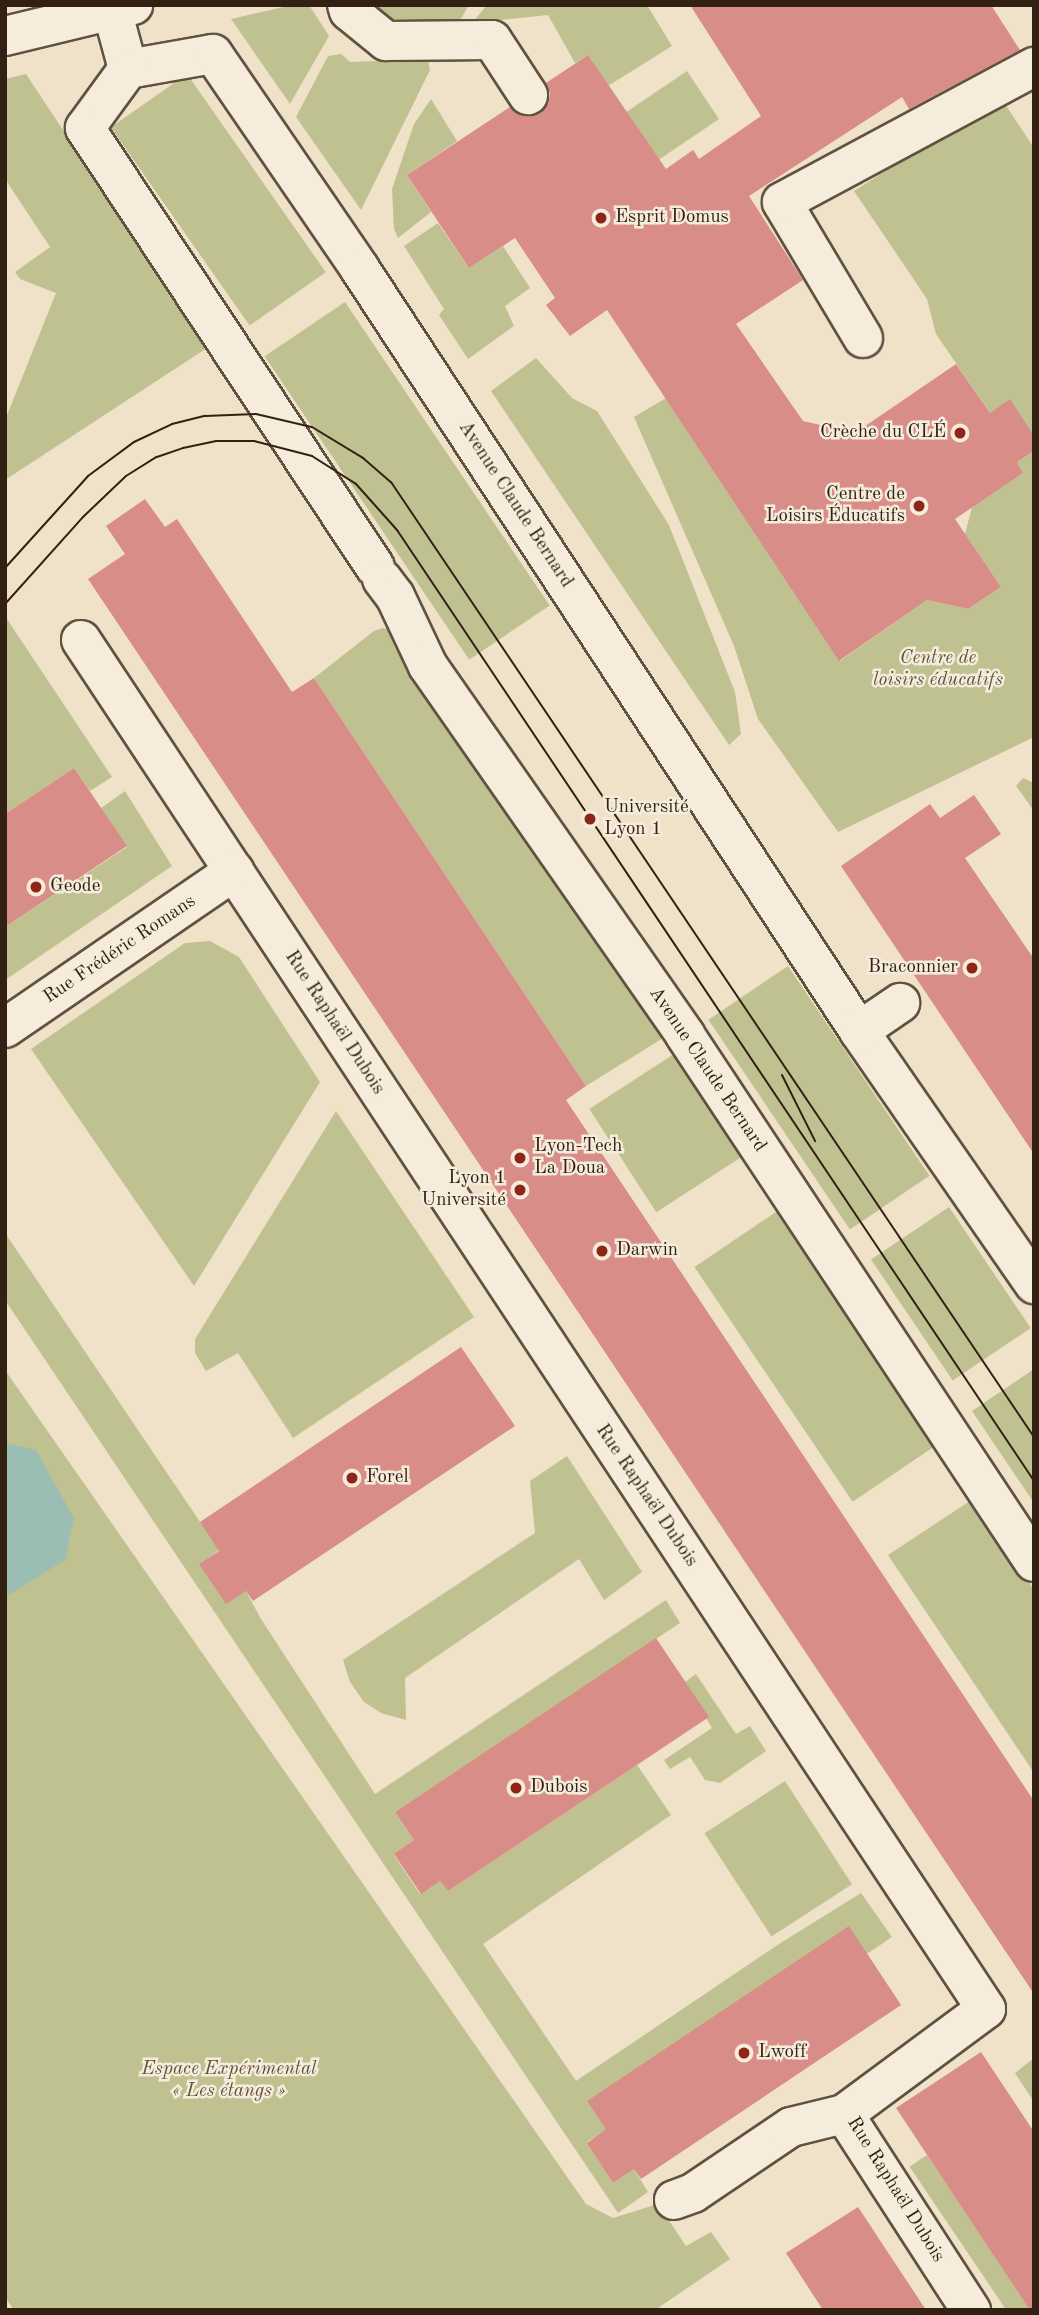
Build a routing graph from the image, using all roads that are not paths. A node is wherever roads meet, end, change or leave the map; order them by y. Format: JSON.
{"nodes":[{"id":1,"x":347,"y":5,"type":"edge"},
{"id":2,"x":123,"y":8,"type":"edge"},
{"id":3,"x":5,"y":36,"type":"edge"},
{"id":4,"x":1034,"y":67,"type":"edge"},
{"id":5,"x":128,"y":69,"type":"junction"},
{"id":6,"x":527,"y":95,"type":"dead end"},
{"id":7,"x":863,"y":338,"type":"dead end"},
{"id":8,"x":81,"y":640,"type":"dead end"},
{"id":9,"x":234,"y":871,"type":"junction"},
{"id":10,"x":900,"y":1003,"type":"dead end"},
{"id":11,"x":5,"y":1028,"type":"edge"},
{"id":12,"x":859,"y":1031,"type":"junction"},
{"id":13,"x":1034,"y":1284,"type":"edge"},
{"id":14,"x":1034,"y":1562,"type":"edge"},
{"id":15,"x":844,"y":2114,"type":"junction"},
{"id":16,"x":674,"y":2200,"type":"dead end"},
{"id":17,"x":971,"y":2310,"type":"edge"}],
"edges":[{"from":1,"to":6,"type":"street"},
{"from":2,"to":3,"type":"street"},
{"from":2,"to":5,"type":"street"},
{"from":4,"to":7,"type":"street"},
{"from":5,"to":12,"type":"street","name":"Avenue Claude Bernard"},
{"from":5,"to":14,"type":"street","name":"Avenue Claude Bernard"},
{"from":8,"to":9,"type":"street","name":"Rue Raphaël Dubois"},
{"from":9,"to":11,"type":"street","name":"Rue Frédéric Romans"},
{"from":9,"to":15,"type":"street","name":"Rue Raphaël Dubois"},
{"from":10,"to":12,"type":"street"},
{"from":12,"to":13,"type":"street","name":"Avenue Claude Bernard"},
{"from":15,"to":16,"type":"street"},
{"from":15,"to":17,"type":"street","name":"Rue Raphaël Dubois"}]}
